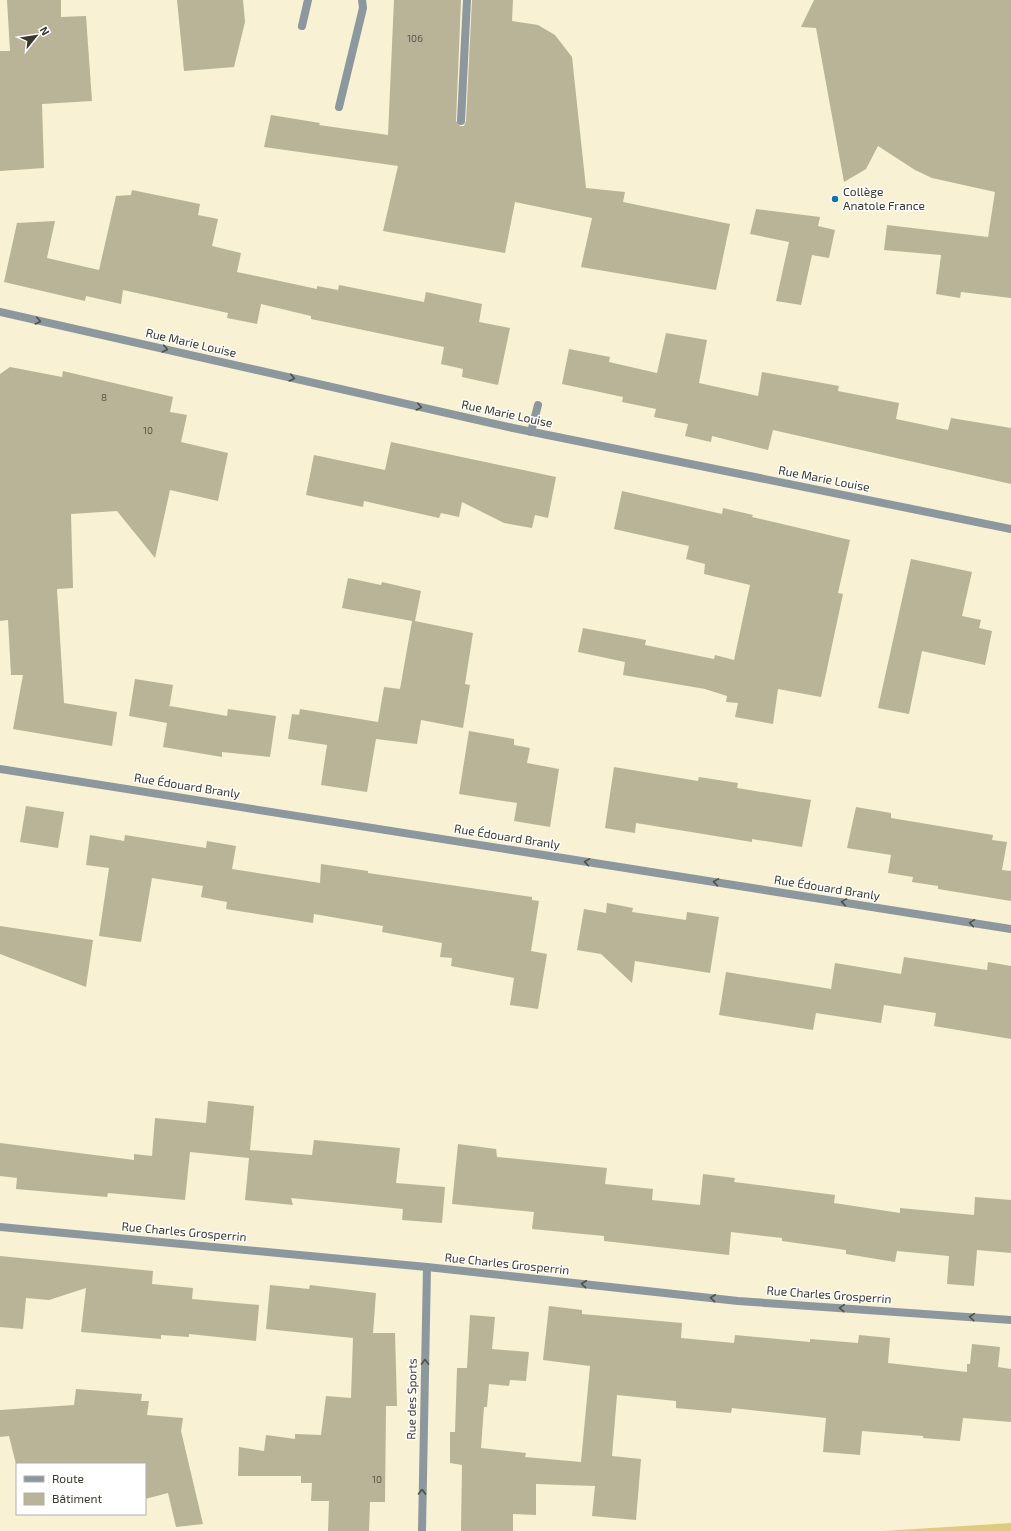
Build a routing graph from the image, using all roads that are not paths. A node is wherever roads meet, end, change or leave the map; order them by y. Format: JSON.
{"nodes":[{"id":1,"x":308,"y":0,"type":"edge"},
{"id":2,"x":362,"y":0,"type":"edge"},
{"id":3,"x":467,"y":0,"type":"edge"},
{"id":4,"x":302,"y":26,"type":"dead end"},
{"id":5,"x":339,"y":107,"type":"dead end"},
{"id":6,"x":461,"y":122,"type":"dead end"},
{"id":7,"x":0,"y":312,"type":"edge"},
{"id":8,"x":538,"y":405,"type":"dead end"},
{"id":9,"x":531,"y":432,"type":"junction"},
{"id":10,"x":1011,"y":529,"type":"edge"},
{"id":11,"x":0,"y":769,"type":"edge"},
{"id":12,"x":1011,"y":929,"type":"edge"},
{"id":13,"x":0,"y":1227,"type":"edge"},
{"id":14,"x":427,"y":1267,"type":"junction"},
{"id":15,"x":1011,"y":1320,"type":"edge"},
{"id":16,"x":422,"y":1531,"type":"edge"}],
"edges":[{"from":1,"to":4,"type":"street"},
{"from":2,"to":5,"type":"street"},
{"from":3,"to":6,"type":"street"},
{"from":7,"to":9,"type":"street","name":"Rue Marie Louise","one_way":true},
{"from":8,"to":9,"type":"street"},
{"from":9,"to":10,"type":"street","name":"Rue Marie Louise"},
{"from":12,"to":11,"type":"street","name":"Rue Édouard Branly","one_way":true},
{"from":13,"to":14,"type":"street","name":"Rue Charles Grosperrin"},
{"from":15,"to":14,"type":"street","name":"Rue Charles Grosperrin","one_way":true},
{"from":16,"to":14,"type":"street","name":"Rue des Sports","one_way":true}]}
